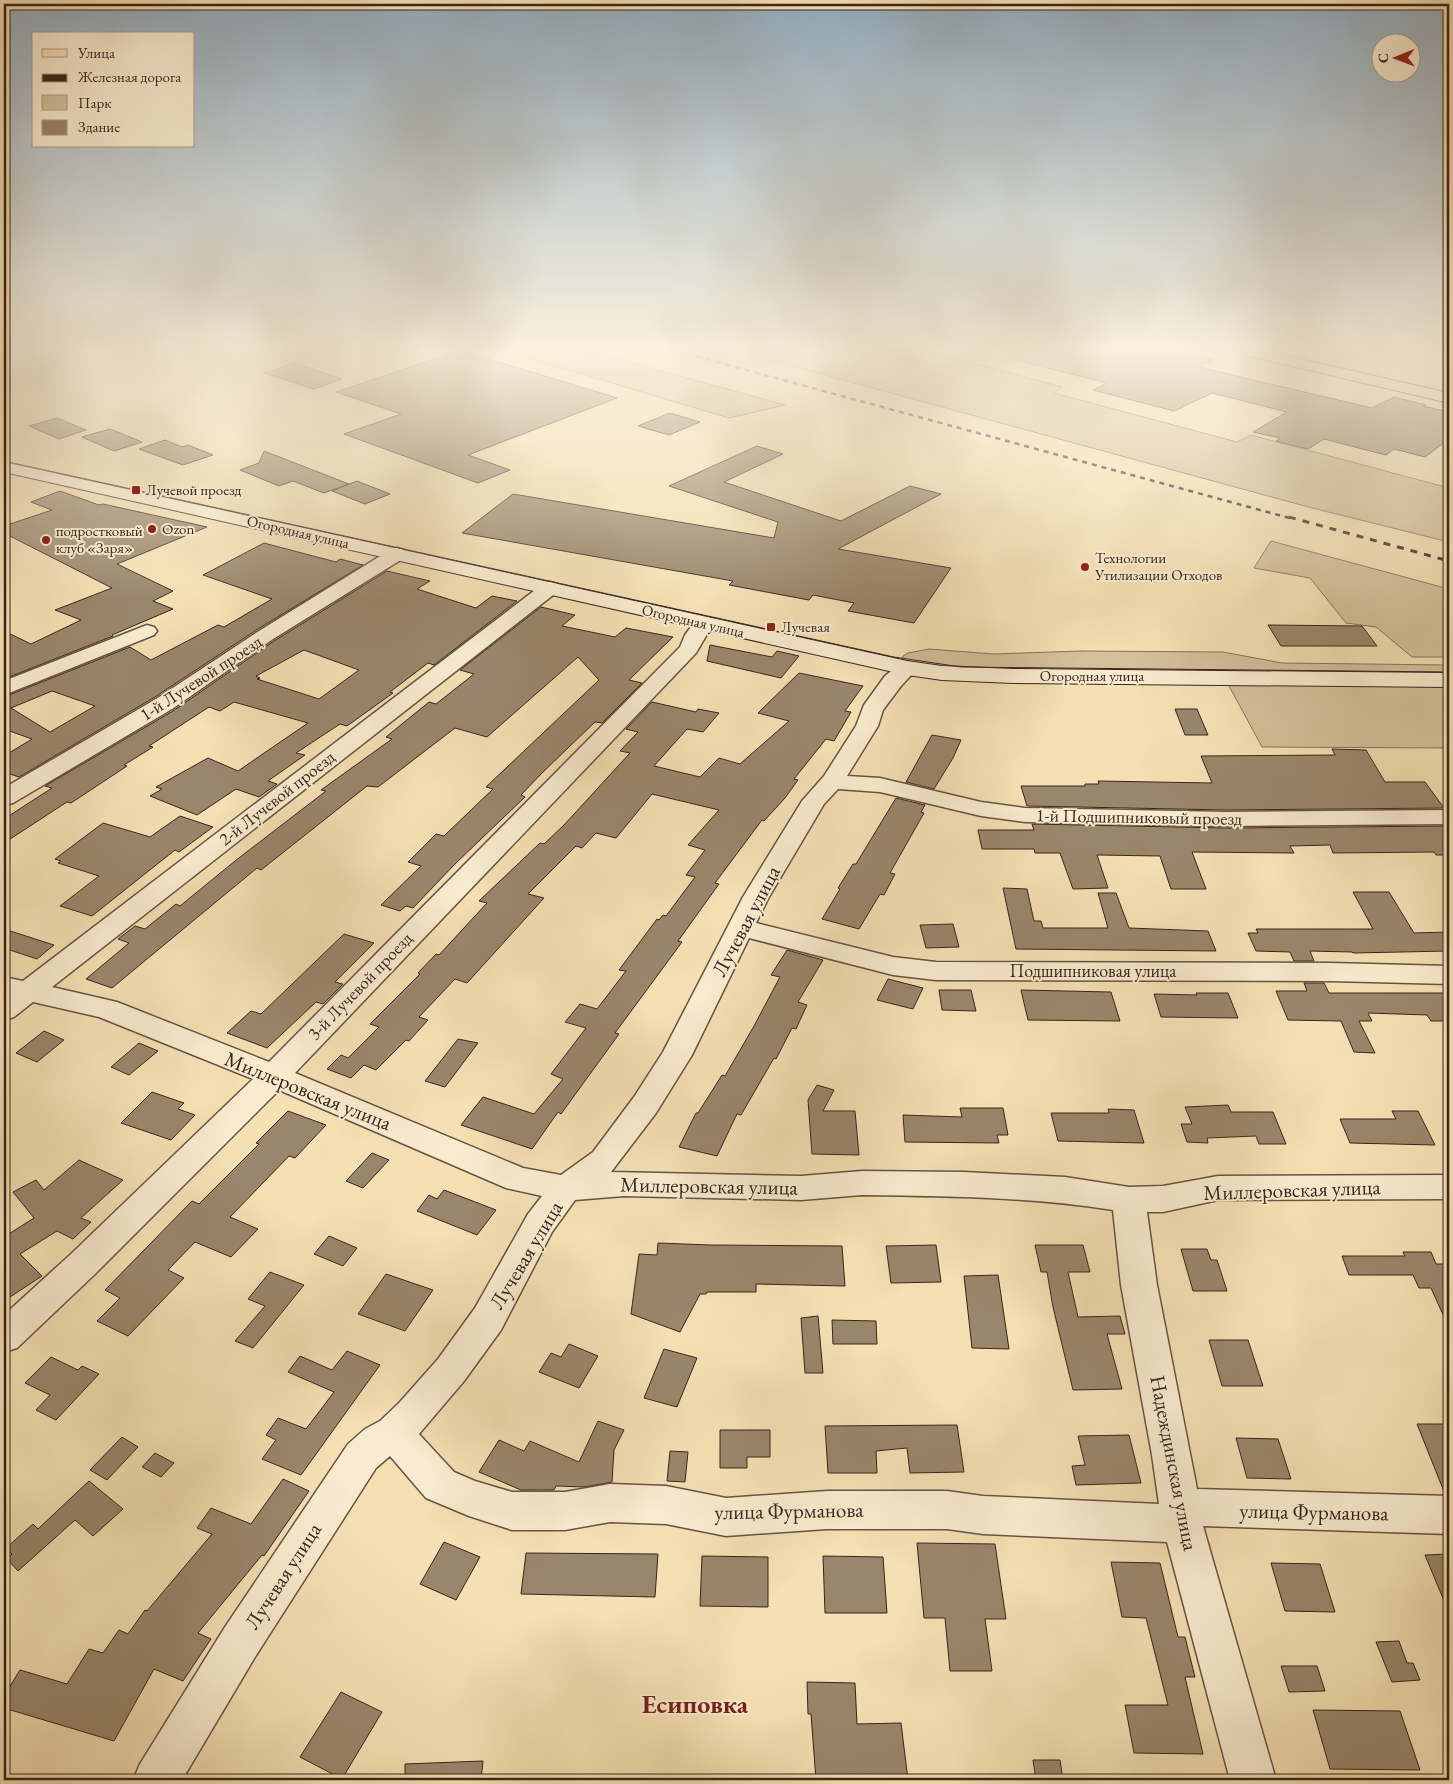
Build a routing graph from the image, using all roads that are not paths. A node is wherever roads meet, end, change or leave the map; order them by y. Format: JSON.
{"nodes":[{"id":1,"x":4,"y":451,"type":"edge"},
{"id":2,"x":4,"y":467,"type":"edge"},
{"id":3,"x":66,"y":480,"type":"junction"},
{"id":4,"x":397,"y":554,"type":"junction"},
{"id":5,"x":550,"y":588,"type":"junction"},
{"id":6,"x":703,"y":624,"type":"junction"},
{"id":7,"x":147,"y":631,"type":"dead end"},
{"id":8,"x":906,"y":668,"type":"junction"},
{"id":9,"x":1449,"y":680,"type":"edge"},
{"id":10,"x":4,"y":690,"type":"edge"},
{"id":11,"x":833,"y":780,"type":"junction"},
{"id":12,"x":4,"y":798,"type":"edge"},
{"id":13,"x":1449,"y":817,"type":"edge"},
{"id":14,"x":741,"y":928,"type":"junction"},
{"id":15,"x":1449,"y":975,"type":"edge"},
{"id":16,"x":16,"y":988,"type":"edge"},
{"id":17,"x":4,"y":1010,"type":"edge"},
{"id":18,"x":274,"y":1076,"type":"junction"},
{"id":19,"x":1449,"y":1187,"type":"edge"},
{"id":20,"x":566,"y":1188,"type":"junction"},
{"id":21,"x":1129,"y":1200,"type":"junction"},
{"id":22,"x":4,"y":1337,"type":"edge"},
{"id":23,"x":394,"y":1433,"type":"junction"},
{"id":24,"x":1449,"y":1515,"type":"edge"},
{"id":25,"x":1181,"y":1516,"type":"junction"},
{"id":26,"x":156,"y":1780,"type":"edge"},
{"id":27,"x":1253,"y":1780,"type":"edge"}],
"edges":[{"from":1,"to":3,"type":"street"},
{"from":2,"to":3,"type":"street","name":"Огородная улица"},
{"from":3,"to":4,"type":"street","name":"Огородная улица"},
{"from":4,"to":5,"type":"street","name":"Огородная улица"},
{"from":4,"to":12,"type":"street","name":"1-й Лучевой проезд"},
{"from":5,"to":6,"type":"street","name":"Огородная улица"},
{"from":5,"to":16,"type":"street","name":"2-й Лучевой проезд"},
{"from":6,"to":8,"type":"street","name":"Огородная улица"},
{"from":6,"to":18,"type":"street","name":"3-й Лучевой проезд"},
{"from":7,"to":10,"type":"street"},
{"from":8,"to":9,"type":"street","name":"Огородная улица"},
{"from":8,"to":11,"type":"street","name":"Лучевая улица"},
{"from":11,"to":13,"type":"street","name":"1-й Подшипниковый проезд"},
{"from":11,"to":14,"type":"street","name":"Лучевая улица"},
{"from":14,"to":15,"type":"street","name":"Подшипниковая улица"},
{"from":14,"to":20,"type":"street","name":"Лучевая улица"},
{"from":16,"to":17,"type":"street","name":"2-й Лучевой проезд"},
{"from":16,"to":18,"type":"street","name":"Миллеровская улица"},
{"from":18,"to":20,"type":"street","name":"Миллеровская улица"},
{"from":18,"to":22,"type":"street","name":"3-й Лучевой проезд"},
{"from":19,"to":21,"type":"street","name":"Миллеровская улица"},
{"from":20,"to":21,"type":"street","name":"Миллеровская улица"},
{"from":20,"to":23,"type":"street","name":"Лучевая улица"},
{"from":21,"to":25,"type":"street","name":"Надеждинская улица"},
{"from":23,"to":25,"type":"street","name":"улица Фурманова"},
{"from":23,"to":26,"type":"street","name":"Лучевая улица"},
{"from":24,"to":25,"type":"street","name":"улица Фурманова"},
{"from":25,"to":27,"type":"street","name":"Надеждинская улица"}]}
